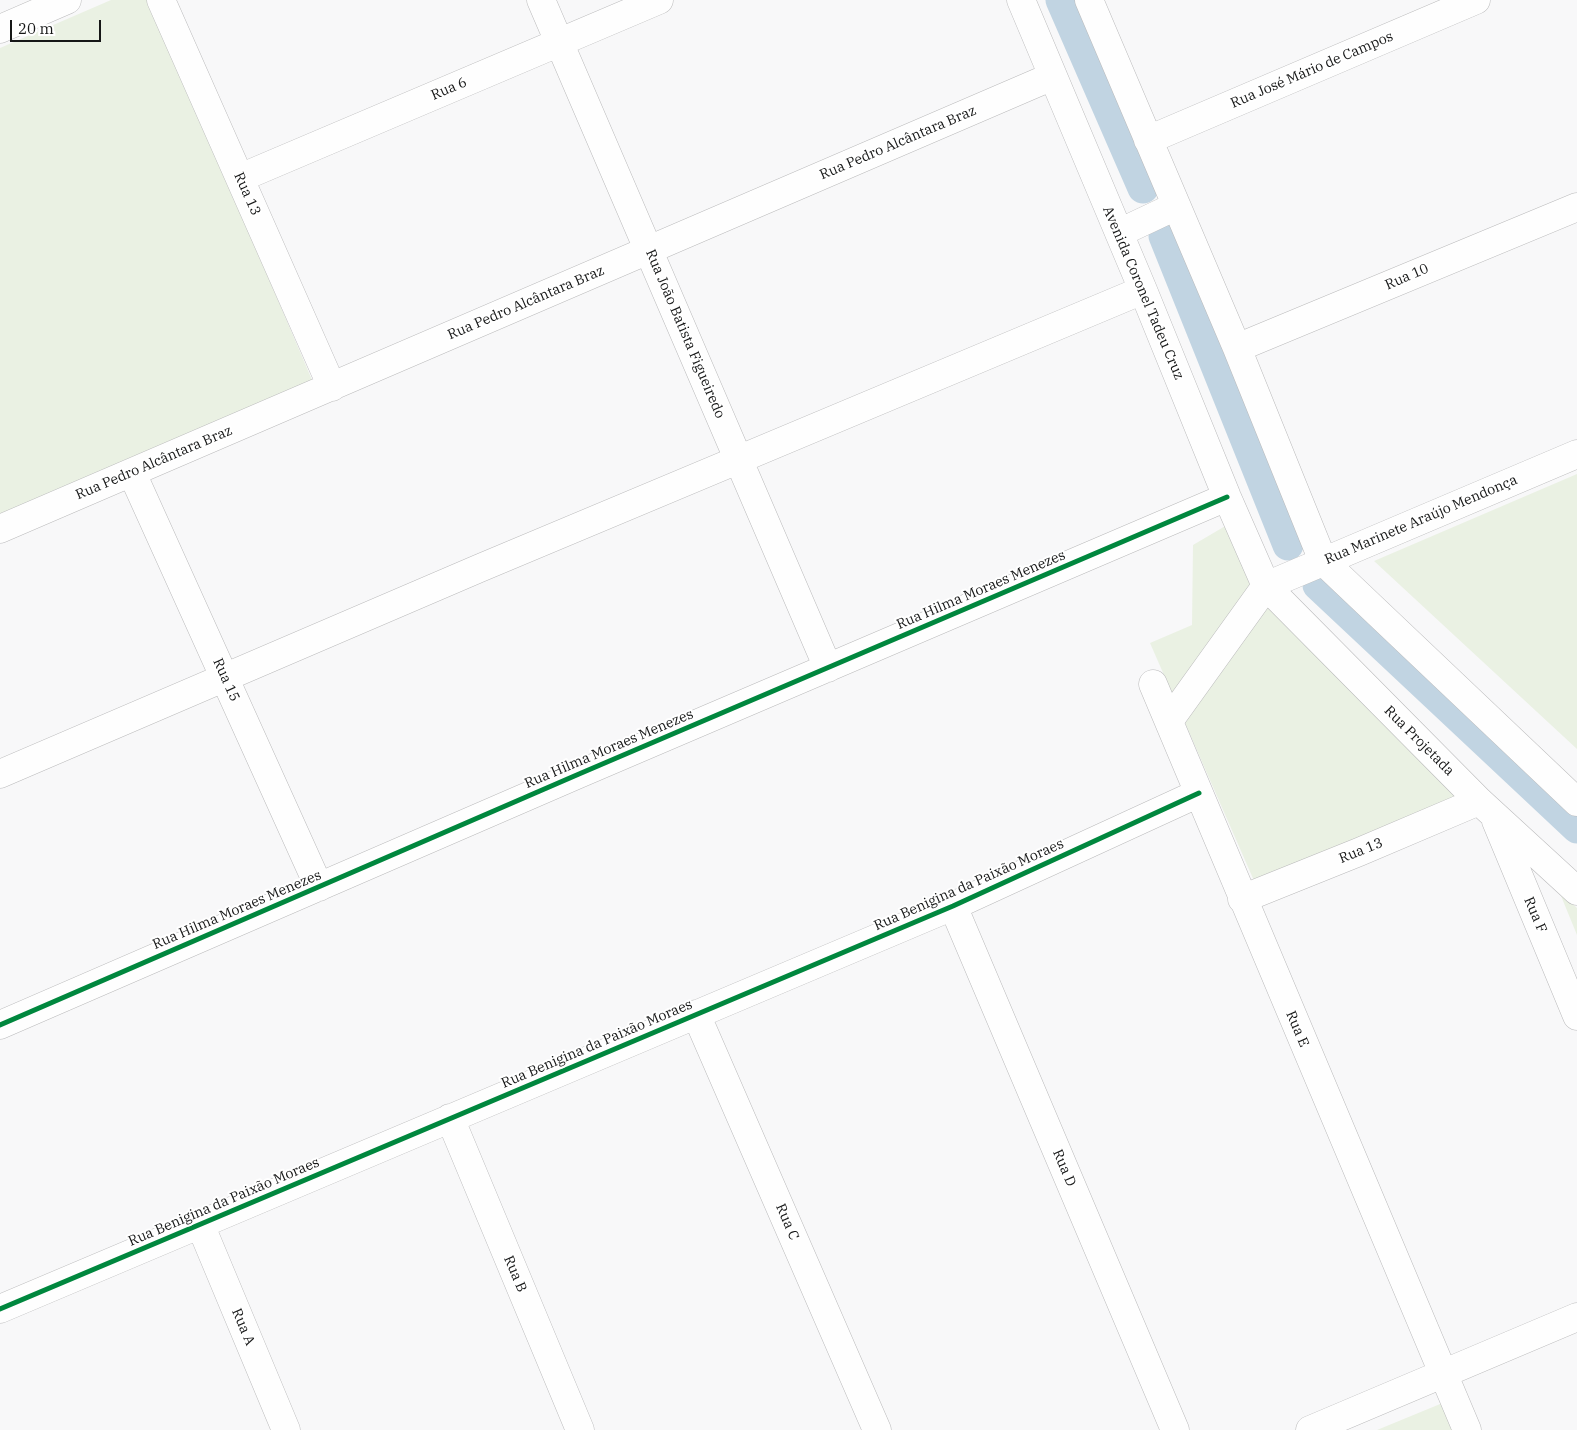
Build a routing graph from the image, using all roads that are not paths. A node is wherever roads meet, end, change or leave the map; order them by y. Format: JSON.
{"nodes":[{"id":1,"x":67,"y":0,"type":"edge"},
{"id":2,"x":161,"y":0,"type":"edge"},
{"id":3,"x":541,"y":0,"type":"edge"},
{"id":4,"x":659,"y":0,"type":"edge"},
{"id":5,"x":1021,"y":0,"type":"edge"},
{"id":6,"x":1089,"y":0,"type":"edge"},
{"id":7,"x":1476,"y":0,"type":"edge"},
{"id":8,"x":0,"y":28,"type":"edge"},
{"id":9,"x":559,"y":42,"type":"junction"},
{"id":10,"x":1053,"y":76,"type":"junction"},
{"id":11,"x":1148,"y":140,"type":"junction"},
{"id":12,"x":240,"y":178,"type":"junction"},
{"id":13,"x":1176,"y":206,"type":"junction"},
{"id":14,"x":1577,"y":207,"type":"edge"},
{"id":15,"x":1119,"y":233,"type":"junction"},
{"id":16,"x":649,"y":250,"type":"junction"},
{"id":17,"x":1143,"y":290,"type":"junction"},
{"id":18,"x":1237,"y":348,"type":"junction"},
{"id":19,"x":332,"y":387,"type":"junction"},
{"id":20,"x":1577,"y":454,"type":"edge"},
{"id":21,"x":739,"y":460,"type":"junction"},
{"id":22,"x":132,"y":473,"type":"junction"},
{"id":23,"x":1227,"y":497,"type":"junction"},
{"id":24,"x":0,"y":529,"type":"edge"},
{"id":25,"x":1323,"y":561,"type":"junction"},
{"id":26,"x":1266,"y":586,"type":"junction"},
{"id":27,"x":828,"y":668,"type":"junction"},
{"id":28,"x":225,"y":678,"type":"junction"},
{"id":29,"x":1154,"y":684,"type":"dead end"},
{"id":30,"x":1169,"y":721,"type":"junction"},
{"id":31,"x":0,"y":774,"type":"edge"},
{"id":32,"x":1199,"y":793,"type":"junction"},
{"id":33,"x":1577,"y":802,"type":"edge"},
{"id":34,"x":1486,"y":808,"type":"junction"},
{"id":35,"x":319,"y":886,"type":"junction"},
{"id":36,"x":1577,"y":891,"type":"edge"},
{"id":37,"x":1242,"y":899,"type":"junction"},
{"id":38,"x":953,"y":906,"type":"junction"},
{"id":39,"x":696,"y":1014,"type":"junction"},
{"id":40,"x":1577,"y":1016,"type":"edge"},
{"id":41,"x":0,"y":1025,"type":"edge"},
{"id":42,"x":450,"y":1118,"type":"junction"},
{"id":43,"x":200,"y":1224,"type":"junction"},
{"id":44,"x":0,"y":1309,"type":"edge"},
{"id":45,"x":1577,"y":1317,"type":"edge"},
{"id":46,"x":1442,"y":1373,"type":"junction"},
{"id":47,"x":286,"y":1430,"type":"edge"},
{"id":48,"x":580,"y":1430,"type":"edge"},
{"id":49,"x":877,"y":1430,"type":"edge"},
{"id":50,"x":1175,"y":1430,"type":"edge"},
{"id":51,"x":1310,"y":1430,"type":"edge"},
{"id":52,"x":1467,"y":1430,"type":"edge"}],
"edges":[{"from":1,"to":8,"type":"street"},
{"from":2,"to":12,"type":"street","name":"Rua 13"},
{"from":3,"to":9,"type":"street","name":"Rua João Batista Figueiredo"},
{"from":4,"to":9,"type":"street","name":"Rua 6"},
{"from":5,"to":10,"type":"street","name":"Avenida Coronel Tadeu Cruz"},
{"from":6,"to":11,"type":"street"},
{"from":7,"to":11,"type":"street","name":"Rua José Mário de Campos"},
{"from":9,"to":12,"type":"street","name":"Rua 6"},
{"from":9,"to":16,"type":"street","name":"Rua João Batista Figueiredo"},
{"from":10,"to":15,"type":"street","name":"Avenida Coronel Tadeu Cruz"},
{"from":10,"to":16,"type":"street","name":"Rua Pedro Alcântara Braz"},
{"from":11,"to":13,"type":"street"},
{"from":12,"to":19,"type":"street","name":"Rua 13"},
{"from":13,"to":15,"type":"street"},
{"from":13,"to":18,"type":"street"},
{"from":14,"to":18,"type":"street","name":"Rua 10"},
{"from":15,"to":17,"type":"street","name":"Avenida Coronel Tadeu Cruz"},
{"from":16,"to":19,"type":"street","name":"Rua Pedro Alcântara Braz"},
{"from":16,"to":21,"type":"street","name":"Rua João Batista Figueiredo"},
{"from":17,"to":21,"type":"street"},
{"from":17,"to":23,"type":"street","name":"Avenida Coronel Tadeu Cruz"},
{"from":18,"to":25,"type":"street"},
{"from":19,"to":22,"type":"street","name":"Rua Pedro Alcântara Braz"},
{"from":20,"to":25,"type":"street","name":"Rua Marinete Araújo Mendonça"},
{"from":21,"to":27,"type":"street","name":"Rua João Batista Figueiredo"},
{"from":21,"to":28,"type":"street"},
{"from":22,"to":24,"type":"street","name":"Rua Pedro Alcântara Braz"},
{"from":22,"to":28,"type":"street","name":"Rua 15"},
{"from":23,"to":26,"type":"street","name":"Avenida Coronel Tadeu Cruz"},
{"from":23,"to":27,"type":"street","name":"Rua Hilma Moraes Menezes"},
{"from":25,"to":26,"type":"street","name":"Rua Marinete Araújo Mendonça"},
{"from":25,"to":33,"type":"street"},
{"from":26,"to":30,"type":"street"},
{"from":26,"to":34,"type":"street","name":"Rua Projetada"},
{"from":27,"to":35,"type":"street","name":"Rua Hilma Moraes Menezes"},
{"from":28,"to":31,"type":"street"},
{"from":28,"to":35,"type":"street","name":"Rua 15"},
{"from":29,"to":30,"type":"street","name":"Rua E"},
{"from":30,"to":32,"type":"street","name":"Rua E"},
{"from":32,"to":37,"type":"street","name":"Rua E"},
{"from":32,"to":38,"type":"street","name":"Rua Benigina da Paixão Moraes"},
{"from":34,"to":36,"type":"street","name":"Rua Projetada"},
{"from":34,"to":37,"type":"street","name":"Rua 13"},
{"from":34,"to":40,"type":"street","name":"Rua F"},
{"from":35,"to":41,"type":"street","name":"Rua Hilma Moraes Menezes"},
{"from":37,"to":46,"type":"street","name":"Rua E"},
{"from":38,"to":39,"type":"street","name":"Rua Benigina da Paixão Moraes"},
{"from":38,"to":50,"type":"street","name":"Rua D"},
{"from":39,"to":42,"type":"street","name":"Rua Benigina da Paixão Moraes"},
{"from":39,"to":49,"type":"street","name":"Rua C"},
{"from":42,"to":43,"type":"street","name":"Rua Benigina da Paixão Moraes"},
{"from":42,"to":48,"type":"street","name":"Rua B"},
{"from":43,"to":44,"type":"street","name":"Rua Benigina da Paixão Moraes"},
{"from":43,"to":47,"type":"street","name":"Rua A"},
{"from":45,"to":46,"type":"street"},
{"from":46,"to":51,"type":"street"},
{"from":46,"to":52,"type":"street"}]}
